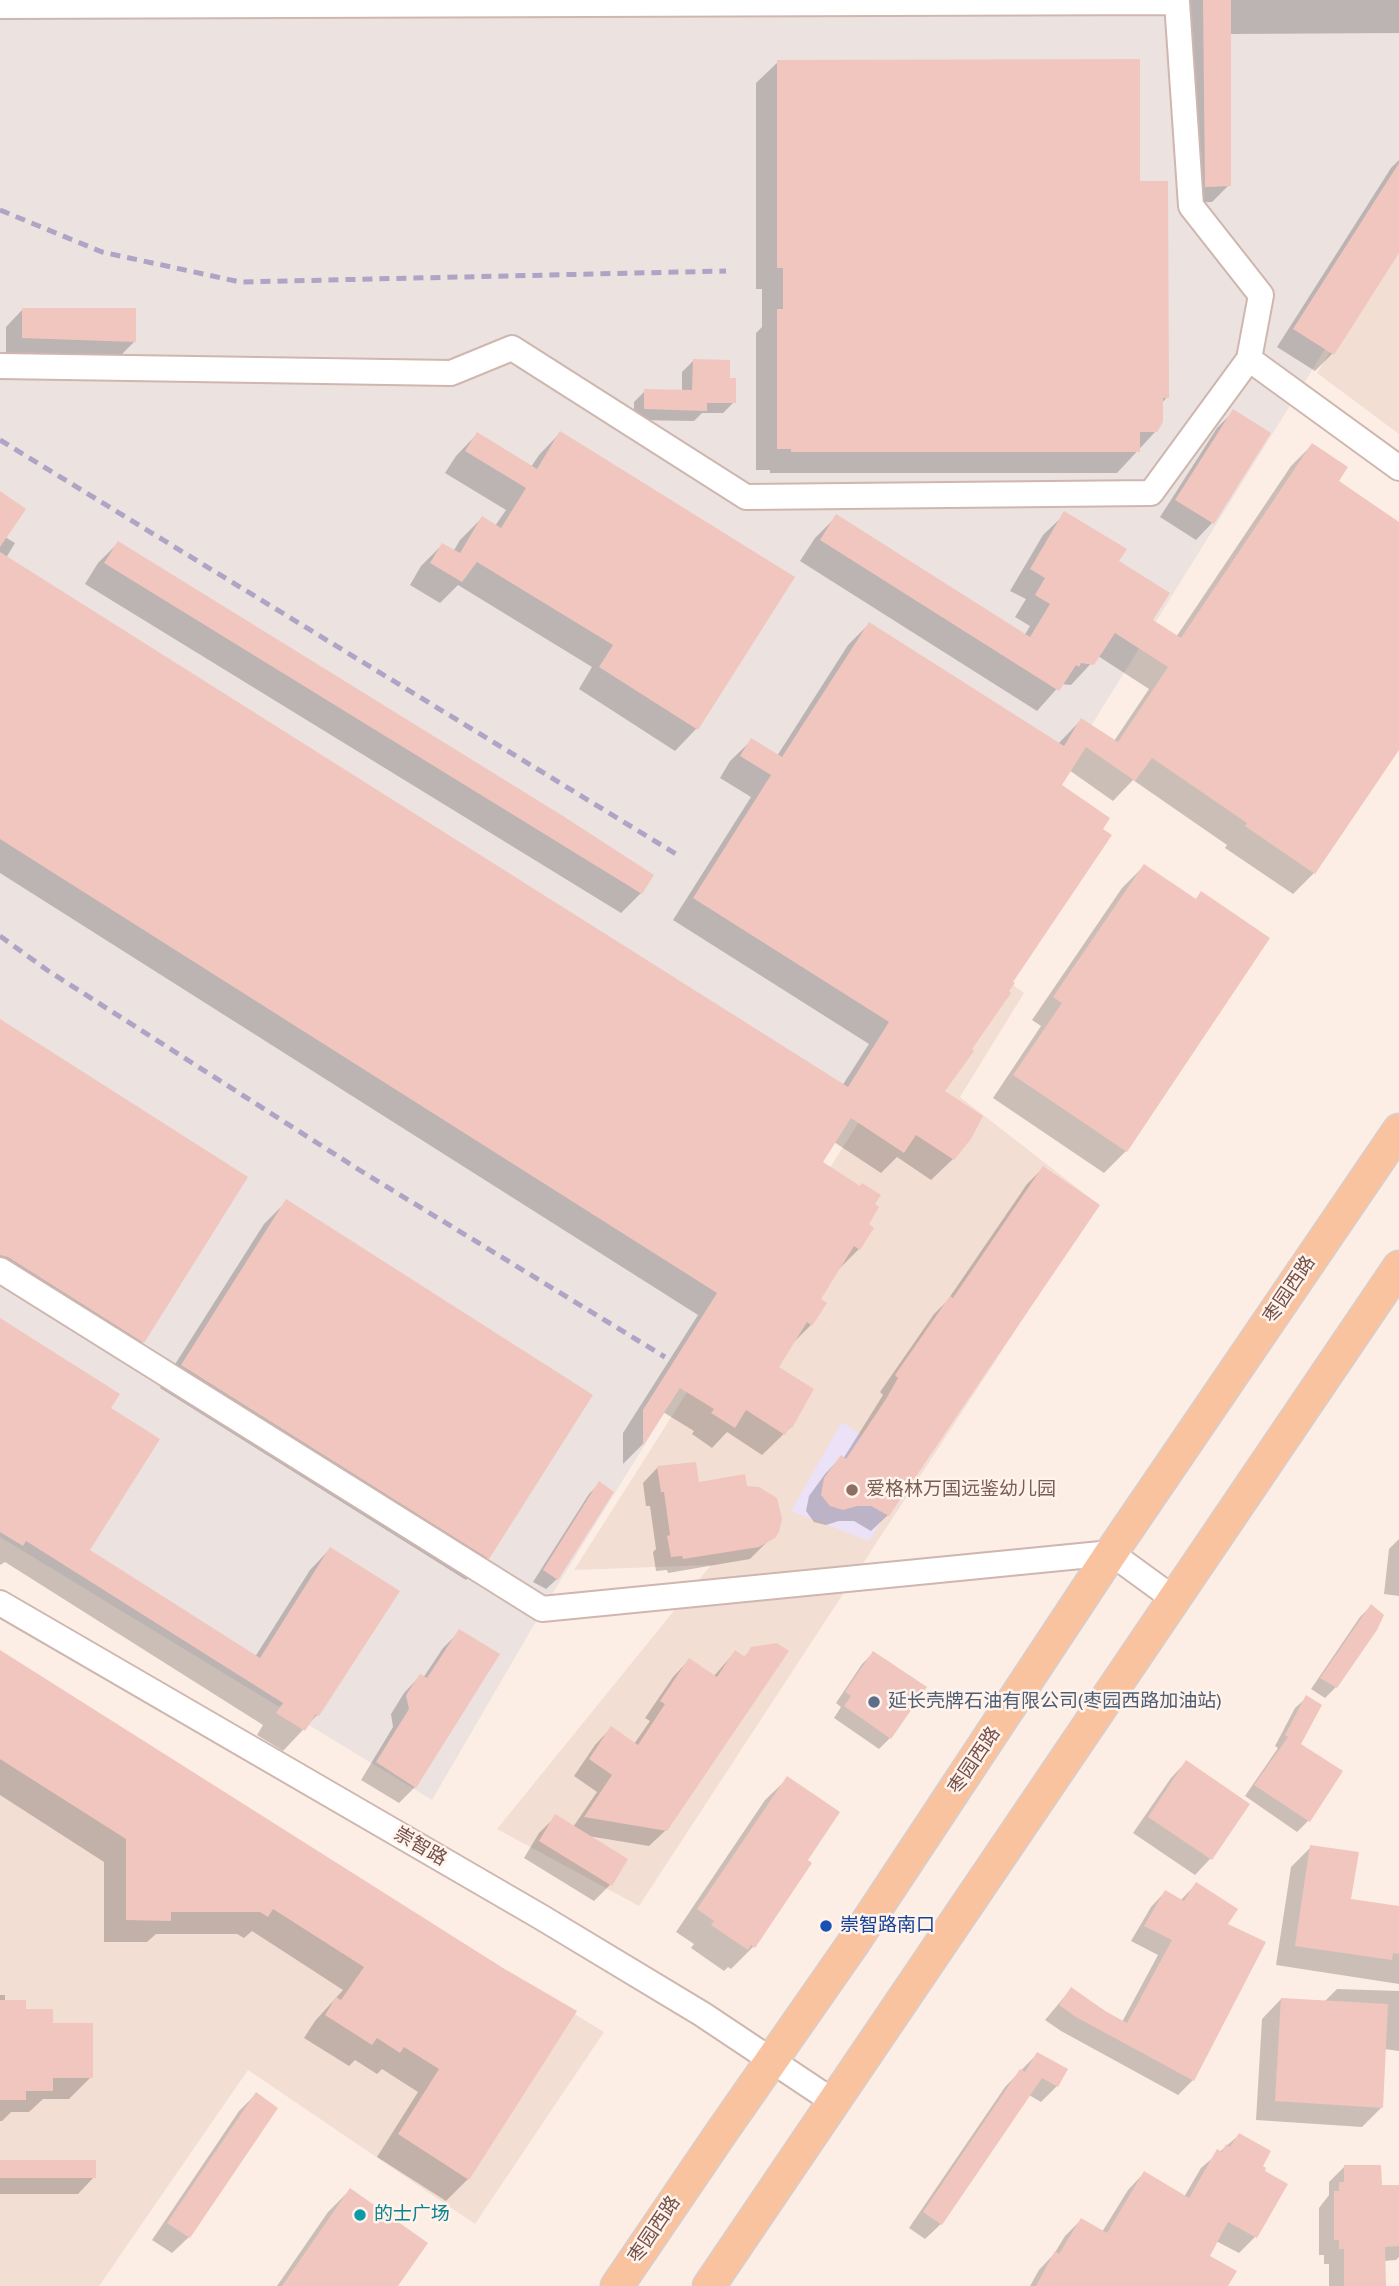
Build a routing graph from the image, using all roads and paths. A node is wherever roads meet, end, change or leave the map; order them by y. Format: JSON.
{"nodes":[{"id":1,"x":0,"y":6,"type":"edge"},
{"id":2,"x":1249,"y":359,"type":"junction"},
{"id":3,"x":0,"y":366,"type":"edge"},
{"id":4,"x":1399,"y":468,"type":"edge"},
{"id":5,"x":1399,"y":1130,"type":"edge"},
{"id":6,"x":1399,"y":1267,"type":"edge"},
{"id":7,"x":0,"y":1270,"type":"edge"},
{"id":8,"x":1111,"y":1553,"type":"junction"},
{"id":9,"x":1174,"y":1598,"type":"junction"},
{"id":10,"x":0,"y":1603,"type":"edge"},
{"id":11,"x":772,"y":2059,"type":"junction"},
{"id":12,"x":834,"y":2102,"type":"junction"},
{"id":13,"x":617,"y":2286,"type":"edge"},
{"id":14,"x":709,"y":2286,"type":"edge"}],
"edges":[{"from":1,"to":2,"type":"street"},
{"from":2,"to":3,"type":"street"},
{"from":2,"to":4,"type":"street"},
{"from":5,"to":8,"type":"main road","name":"枣园西路"},
{"from":6,"to":9,"type":"main road"},
{"from":7,"to":8,"type":"street"},
{"from":8,"to":9,"type":"street"},
{"from":8,"to":11,"type":"main road","name":"枣园西路"},
{"from":9,"to":12,"type":"main road"},
{"from":10,"to":11,"type":"street","name":"崇智路"},
{"from":11,"to":12,"type":"street","name":"崇智路"},
{"from":11,"to":13,"type":"main road","name":"枣园西路"},
{"from":12,"to":14,"type":"main road"}]}
